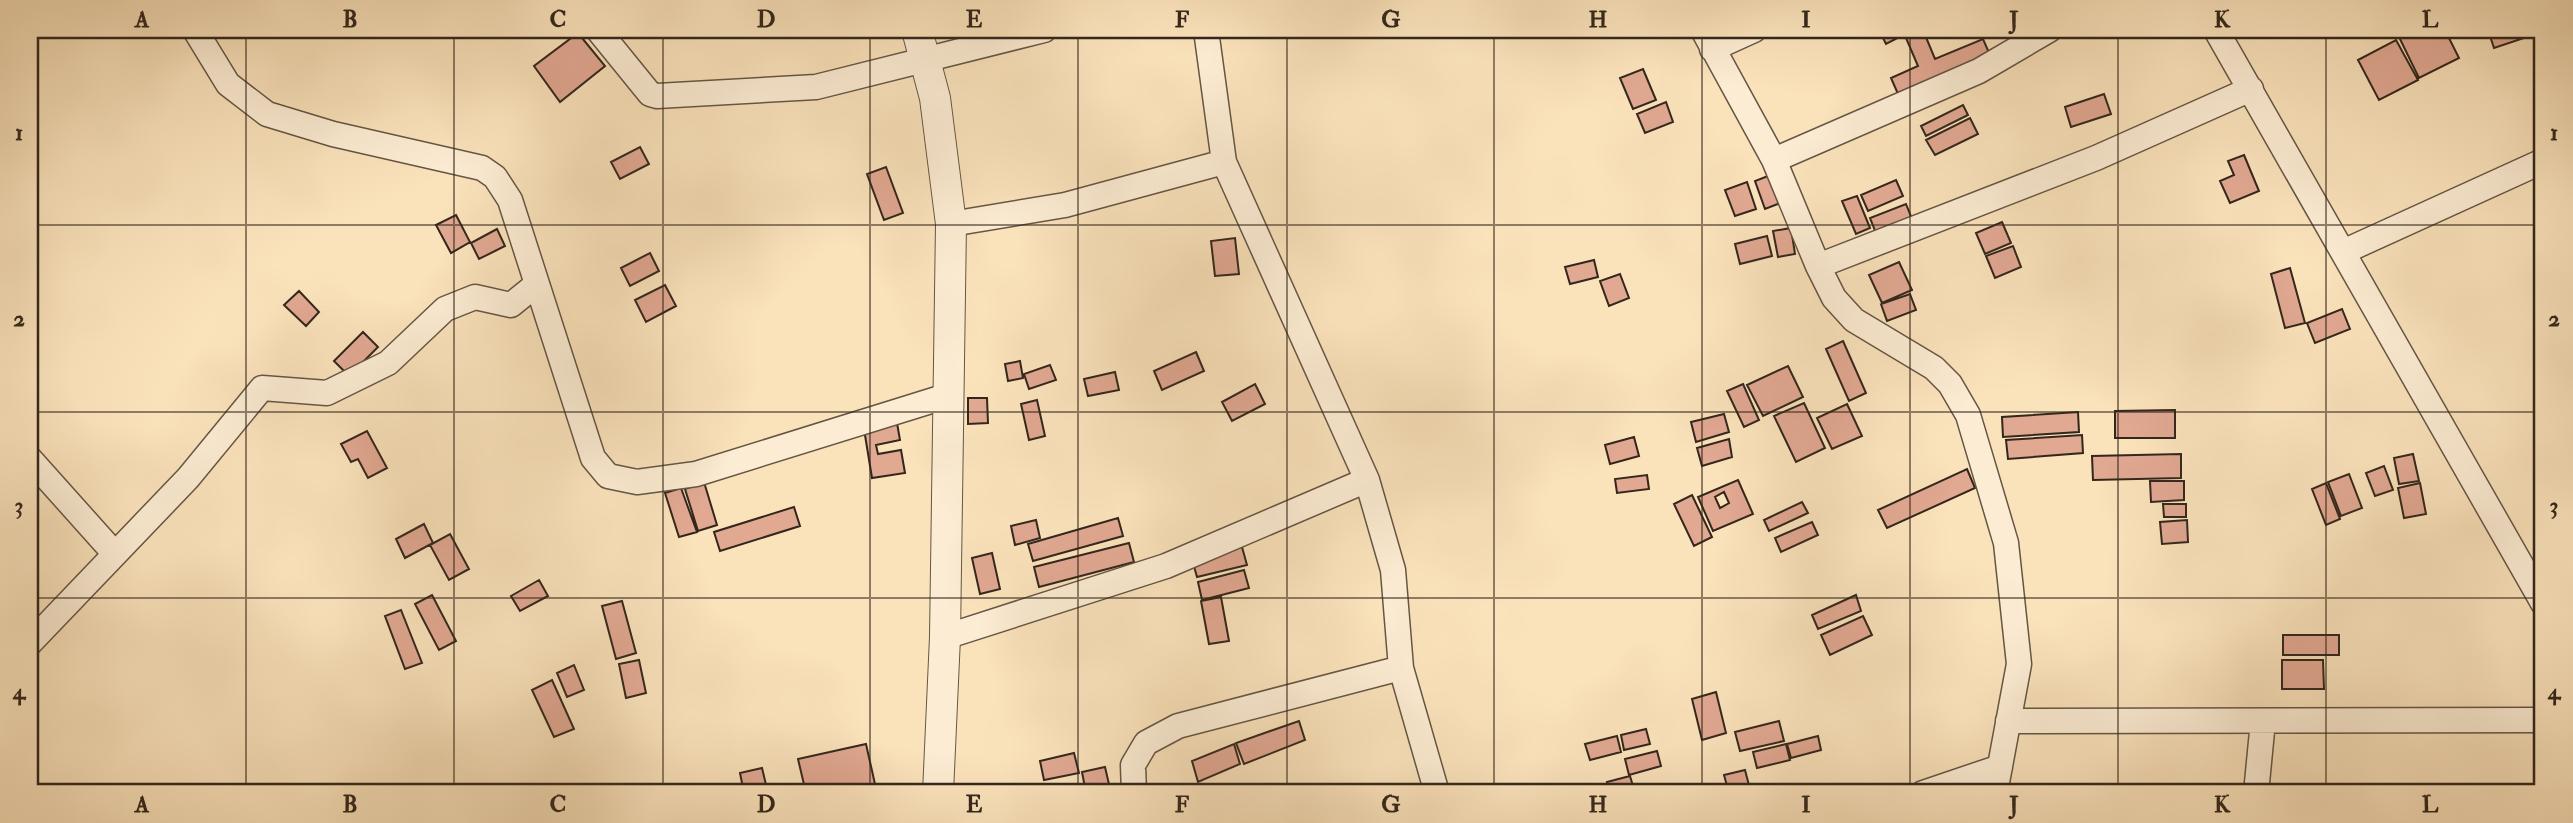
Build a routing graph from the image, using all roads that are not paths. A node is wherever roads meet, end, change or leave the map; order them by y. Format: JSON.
{"nodes":[{"id":1,"x":195,"y":30,"type":"edge"},
{"id":2,"x":598,"y":30,"type":"edge"},
{"id":3,"x":917,"y":30,"type":"edge"},
{"id":4,"x":1044,"y":30,"type":"edge"},
{"id":5,"x":1206,"y":30,"type":"edge"},
{"id":6,"x":1754,"y":30,"type":"edge"},
{"id":7,"x":2049,"y":30,"type":"edge"},
{"id":8,"x":2216,"y":30,"type":"edge"},
{"id":9,"x":1707,"y":39,"type":"edge"},
{"id":10,"x":925,"y":60,"type":"junction"},
{"id":11,"x":2251,"y":89,"type":"junction"},
{"id":12,"x":1774,"y":160,"type":"junction"},
{"id":13,"x":2543,"y":161,"type":"edge"},
{"id":14,"x":1224,"y":162,"type":"junction"},
{"id":15,"x":951,"y":224,"type":"junction"},
{"id":16,"x":2343,"y":252,"type":"junction"},
{"id":17,"x":1818,"y":266,"type":"junction"},
{"id":18,"x":537,"y":284,"type":"junction"},
{"id":19,"x":950,"y":395,"type":"junction"},
{"id":20,"x":30,"y":459,"type":"edge"},
{"id":21,"x":1367,"y":480,"type":"junction"},
{"id":22,"x":115,"y":554,"type":"junction"},
{"id":23,"x":2543,"y":603,"type":"edge"},
{"id":24,"x":945,"y":637,"type":"junction"},
{"id":25,"x":30,"y":643,"type":"edge"},
{"id":26,"x":1401,"y":668,"type":"junction"},
{"id":27,"x":2543,"y":720,"type":"edge"},
{"id":28,"x":2008,"y":721,"type":"junction"},
{"id":29,"x":2263,"y":721,"type":"junction"},
{"id":30,"x":2000,"y":767,"type":"junction"},
{"id":31,"x":938,"y":793,"type":"edge"},
{"id":32,"x":1134,"y":793,"type":"edge"},
{"id":33,"x":1437,"y":793,"type":"edge"},
{"id":34,"x":1923,"y":793,"type":"edge"},
{"id":35,"x":1995,"y":793,"type":"edge"},
{"id":36,"x":2256,"y":793,"type":"edge"}],
"edges":[{"from":1,"to":18,"type":"street"},
{"from":2,"to":10,"type":"street"},
{"from":3,"to":10,"type":"street"},
{"from":4,"to":10,"type":"street"},
{"from":5,"to":14,"type":"street"},
{"from":6,"to":9,"type":"street"},
{"from":7,"to":12,"type":"street"},
{"from":8,"to":11,"type":"street"},
{"from":9,"to":12,"type":"street"},
{"from":10,"to":15,"type":"street"},
{"from":11,"to":16,"type":"street"},
{"from":11,"to":17,"type":"street"},
{"from":12,"to":17,"type":"street"},
{"from":13,"to":16,"type":"street"},
{"from":14,"to":15,"type":"street"},
{"from":14,"to":21,"type":"street"},
{"from":15,"to":19,"type":"street"},
{"from":16,"to":23,"type":"street"},
{"from":17,"to":28,"type":"street"},
{"from":18,"to":19,"type":"street"},
{"from":18,"to":22,"type":"street"},
{"from":19,"to":24,"type":"street"},
{"from":20,"to":22,"type":"street"},
{"from":21,"to":24,"type":"street"},
{"from":21,"to":26,"type":"street"},
{"from":22,"to":25,"type":"street"},
{"from":24,"to":31,"type":"street"},
{"from":26,"to":32,"type":"street"},
{"from":26,"to":33,"type":"street"},
{"from":27,"to":29,"type":"street"},
{"from":28,"to":29,"type":"street"},
{"from":28,"to":30,"type":"street"},
{"from":29,"to":36,"type":"street"},
{"from":30,"to":34,"type":"street"},
{"from":30,"to":35,"type":"street"}]}
